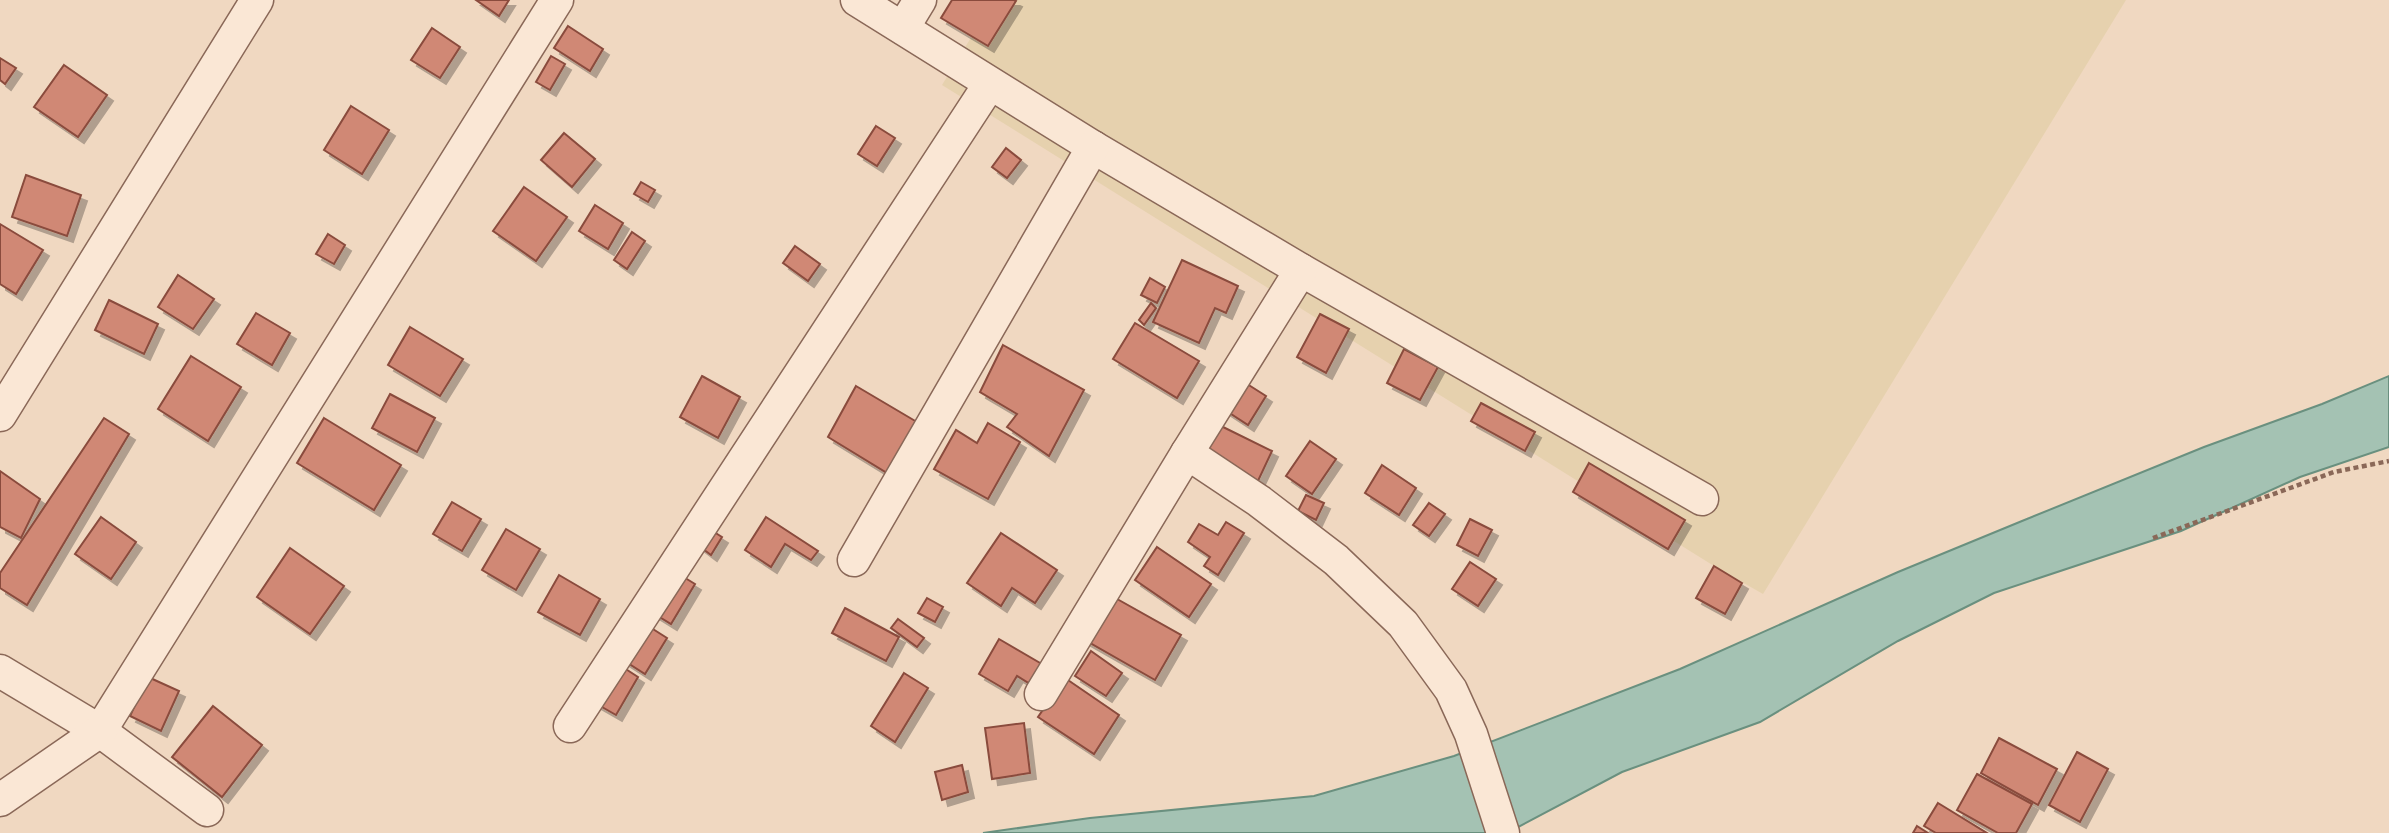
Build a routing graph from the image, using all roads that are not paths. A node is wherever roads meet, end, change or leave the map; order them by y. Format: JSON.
{"nodes":[{"id":1,"x":257,"y":0,"type":"edge"},
{"id":2,"x":557,"y":0,"type":"edge"},
{"id":3,"x":857,"y":0,"type":"edge"},
{"id":4,"x":920,"y":0,"type":"edge"},
{"id":5,"x":903,"y":28,"type":"junction"},
{"id":6,"x":989,"y":85,"type":"junction"},
{"id":7,"x":1093,"y":147,"type":"junction"},
{"id":8,"x":1301,"y":270,"type":"junction"},
{"id":9,"x":0,"y":415,"type":"edge"},
{"id":10,"x":1187,"y":453,"type":"junction"},
{"id":11,"x":1702,"y":499,"type":"dead end"},
{"id":12,"x":854,"y":560,"type":"dead end"},
{"id":13,"x":0,"y":671,"type":"edge"},
{"id":14,"x":1041,"y":694,"type":"dead end"},
{"id":15,"x":570,"y":726,"type":"dead end"},
{"id":16,"x":100,"y":731,"type":"junction"},
{"id":17,"x":0,"y":800,"type":"edge"},
{"id":18,"x":207,"y":810,"type":"dead end"},
{"id":19,"x":1503,"y":833,"type":"edge"}],
"edges":[{"from":1,"to":9,"type":"street"},
{"from":2,"to":16,"type":"street"},
{"from":3,"to":5,"type":"street"},
{"from":4,"to":5,"type":"street"},
{"from":5,"to":6,"type":"street"},
{"from":6,"to":7,"type":"street"},
{"from":6,"to":15,"type":"street"},
{"from":7,"to":8,"type":"street"},
{"from":7,"to":12,"type":"street"},
{"from":8,"to":10,"type":"street"},
{"from":8,"to":11,"type":"street"},
{"from":10,"to":14,"type":"street"},
{"from":10,"to":19,"type":"street"},
{"from":13,"to":16,"type":"street"},
{"from":16,"to":17,"type":"street"},
{"from":16,"to":18,"type":"street"}]}
